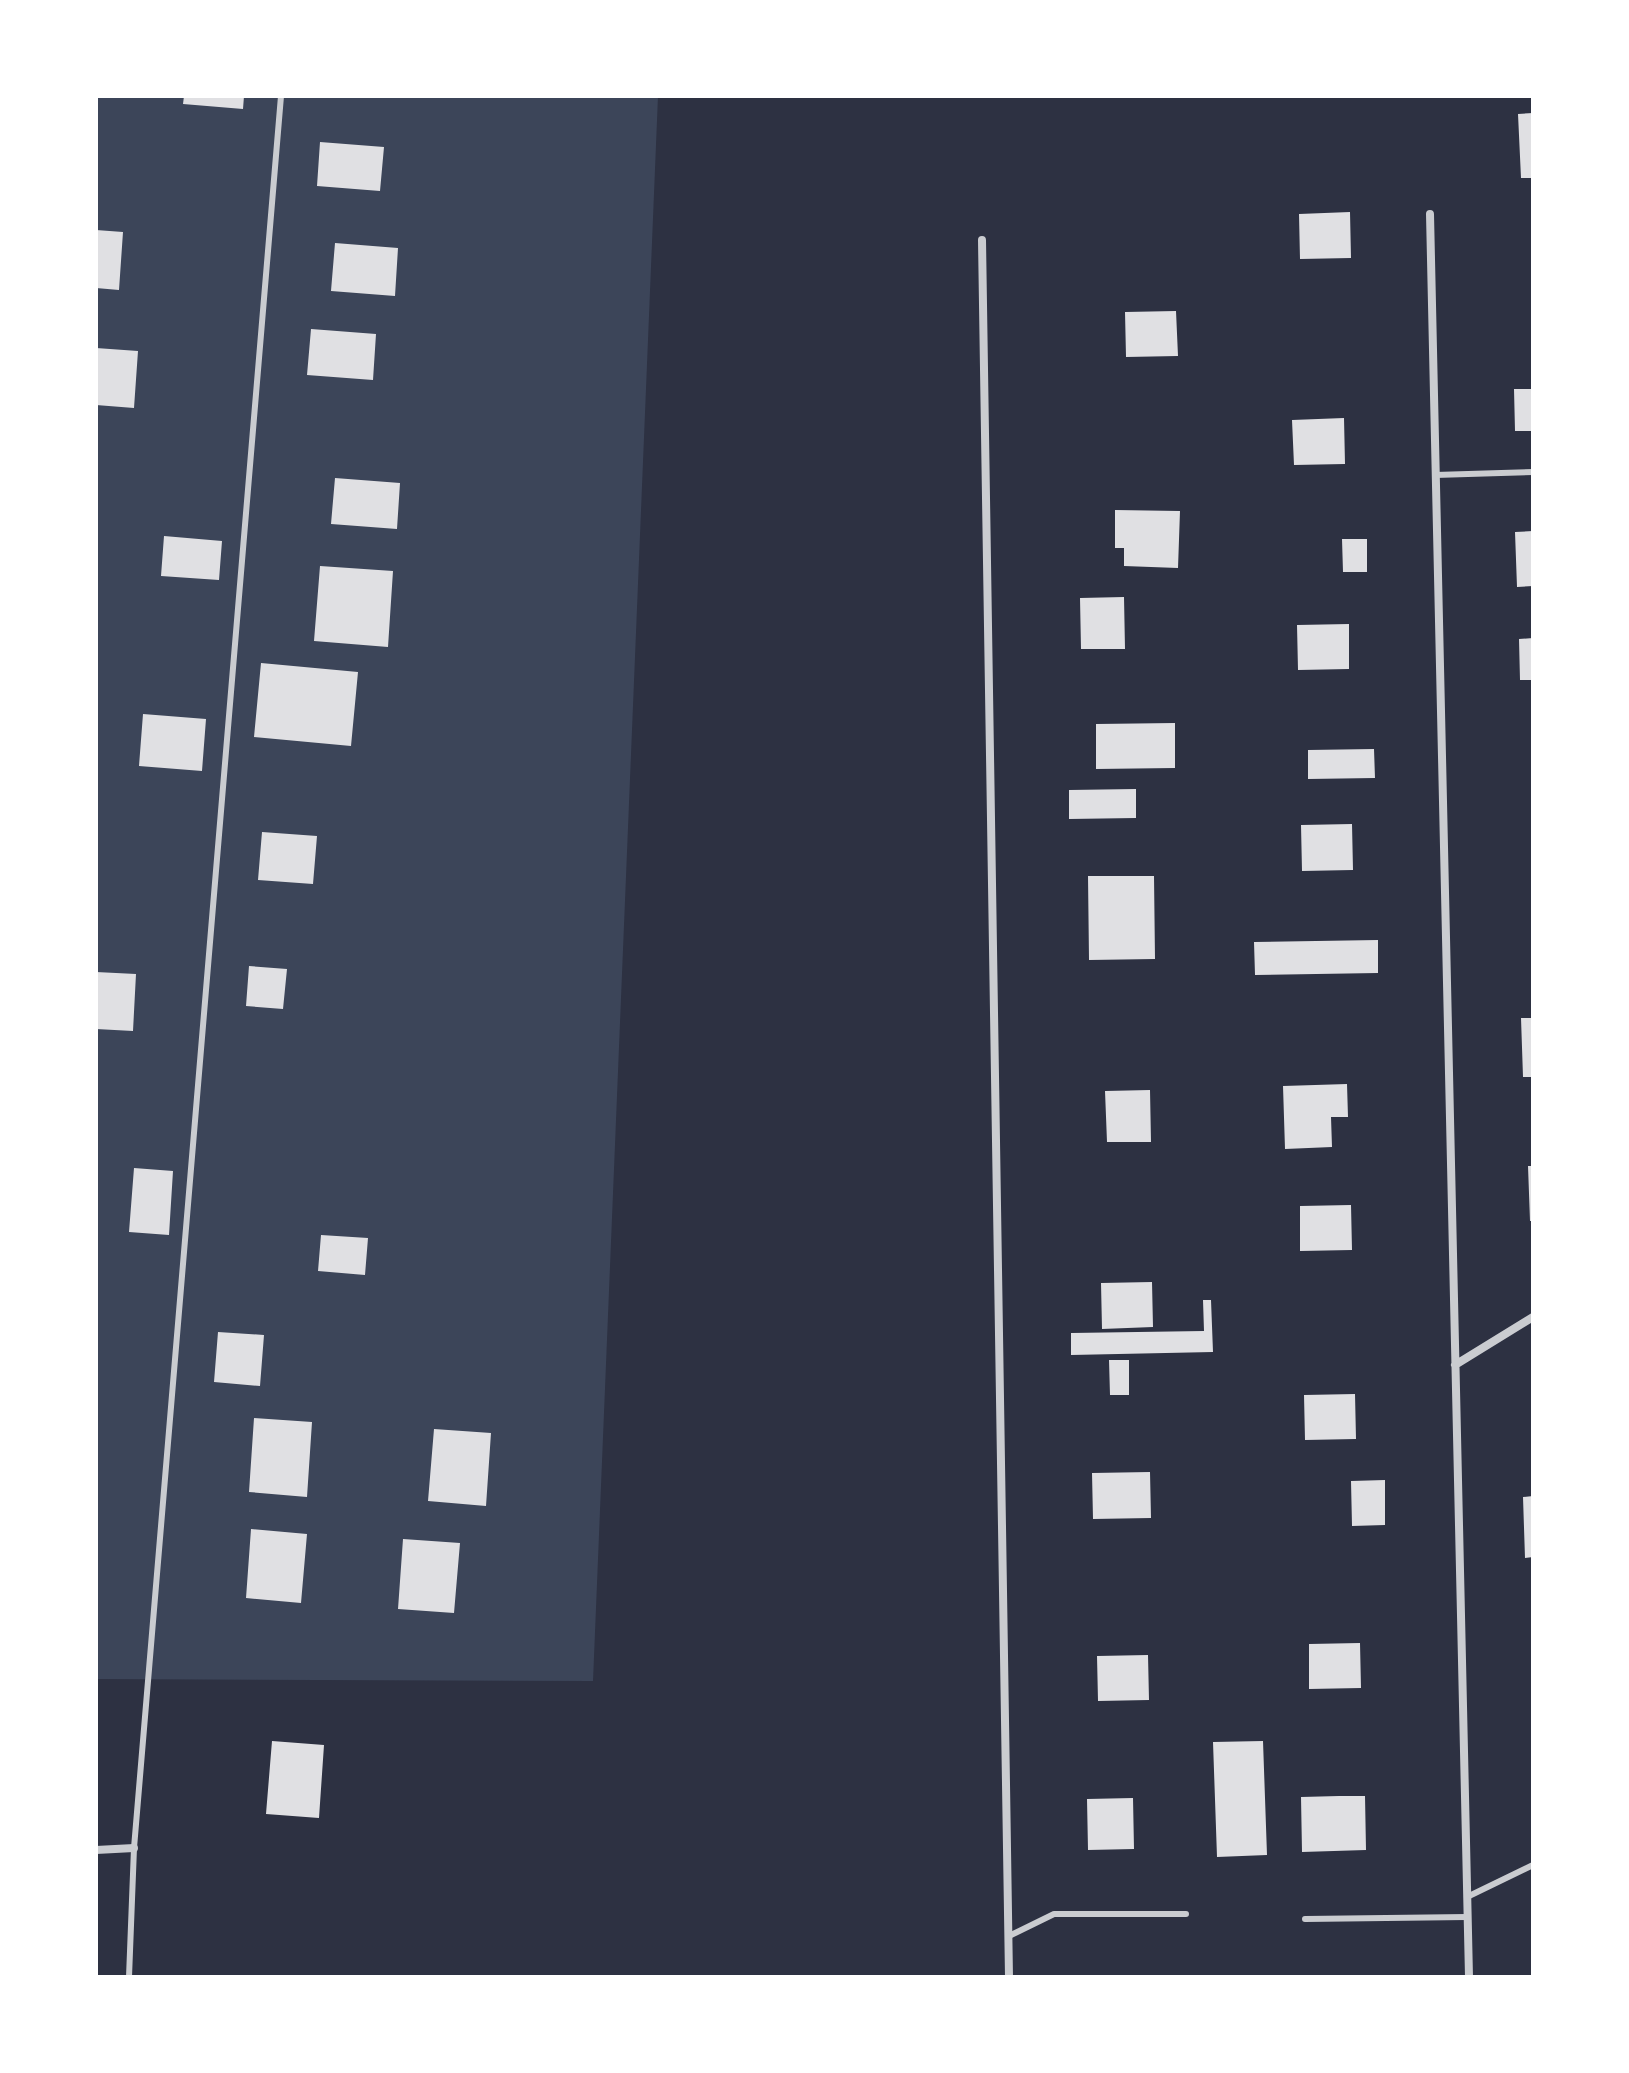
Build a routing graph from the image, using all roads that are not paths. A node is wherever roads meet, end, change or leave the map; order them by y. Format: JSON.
{"nodes":[{"id":1,"x":281,"y":96,"type":"edge"},
{"id":2,"x":1430,"y":214,"type":"dead end"},
{"id":3,"x":982,"y":240,"type":"dead end"},
{"id":4,"x":1533,"y":472,"type":"edge"},
{"id":5,"x":1435,"y":475,"type":"junction"},
{"id":6,"x":1533,"y":1317,"type":"edge"},
{"id":7,"x":1455,"y":1365,"type":"junction"},
{"id":8,"x":134,"y":1848,"type":"junction"},
{"id":9,"x":96,"y":1850,"type":"edge"},
{"id":10,"x":1533,"y":1865,"type":"edge"},
{"id":11,"x":1467,"y":1897,"type":"junction"},
{"id":12,"x":1186,"y":1914,"type":"dead end"},
{"id":13,"x":1467,"y":1917,"type":"junction"},
{"id":14,"x":1305,"y":1919,"type":"dead end"},
{"id":15,"x":1009,"y":1936,"type":"junction"},
{"id":16,"x":129,"y":1977,"type":"edge"},
{"id":17,"x":1009,"y":1977,"type":"edge"},
{"id":18,"x":1469,"y":1977,"type":"edge"}],
"edges":[{"from":1,"to":8,"type":"lane"},
{"from":2,"to":5,"type":"street"},
{"from":3,"to":15,"type":"street"},
{"from":4,"to":5,"type":"lane"},
{"from":5,"to":7,"type":"street"},
{"from":6,"to":7,"type":"street"},
{"from":7,"to":11,"type":"street"},
{"from":8,"to":9,"type":"street"},
{"from":8,"to":16,"type":"lane"},
{"from":10,"to":11,"type":"lane"},
{"from":11,"to":13,"type":"street"},
{"from":12,"to":15,"type":"lane"},
{"from":13,"to":14,"type":"lane"},
{"from":13,"to":18,"type":"street"},
{"from":15,"to":17,"type":"street"}]}
